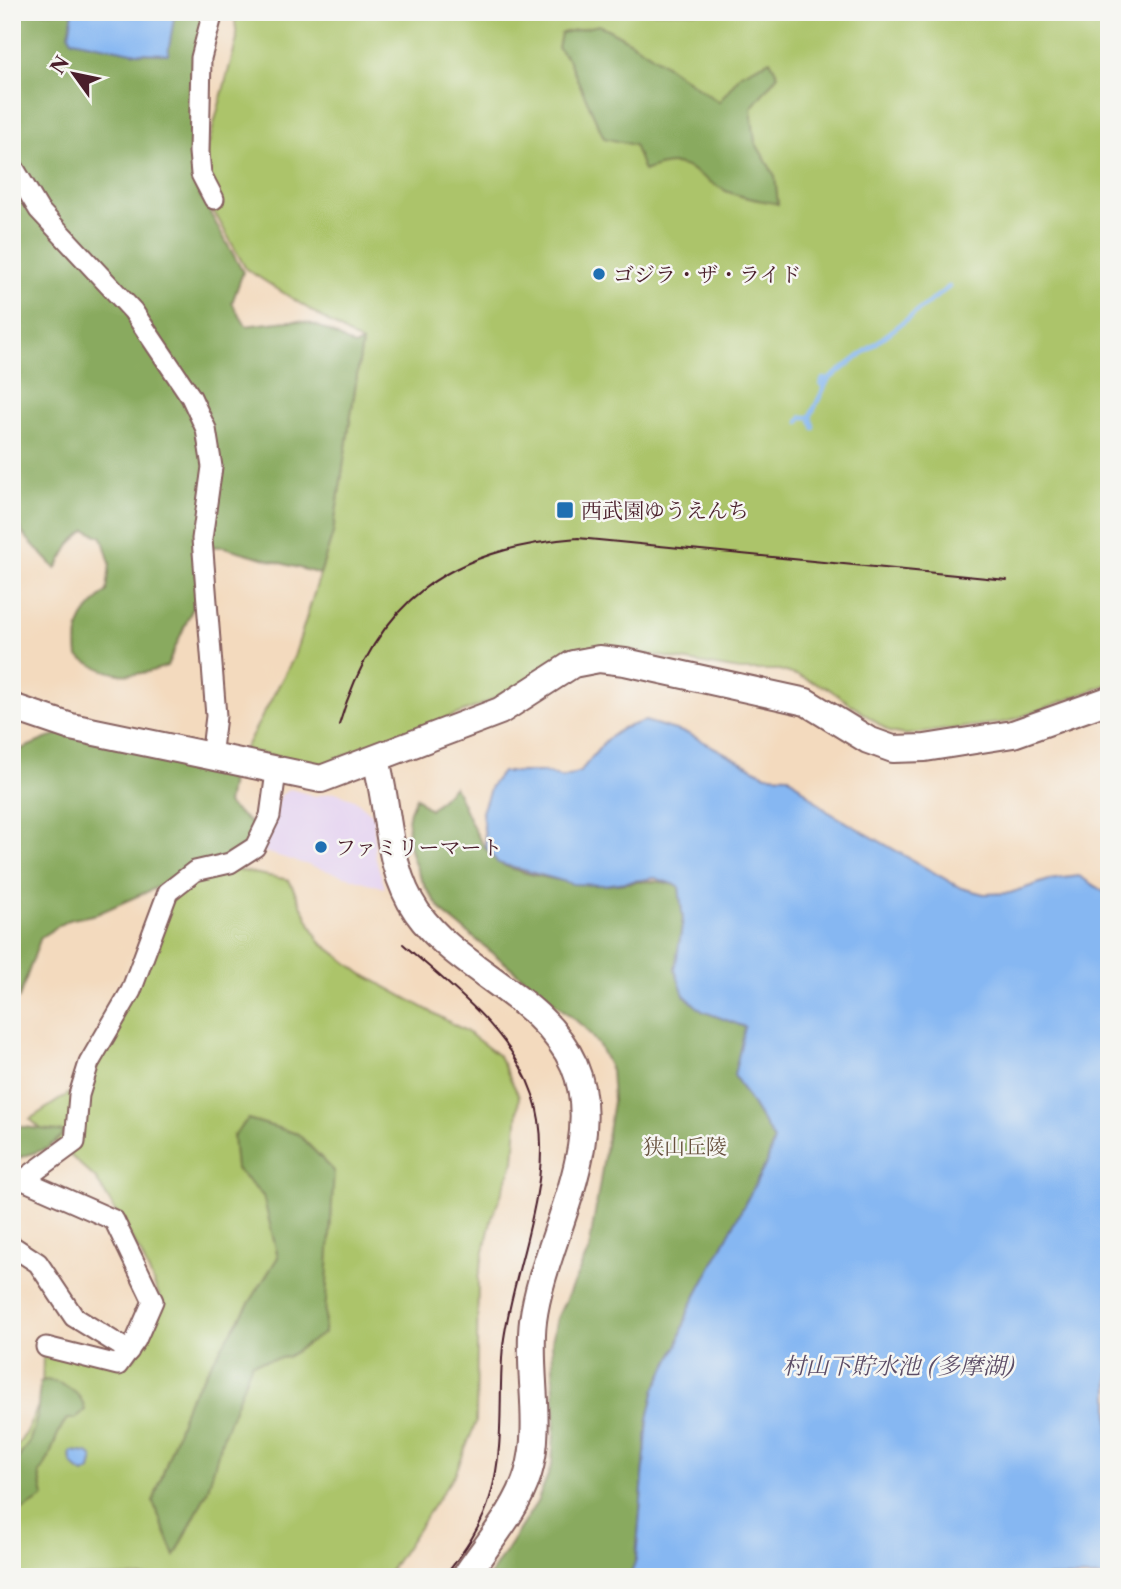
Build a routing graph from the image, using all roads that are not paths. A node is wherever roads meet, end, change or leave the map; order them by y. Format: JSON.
{"nodes":[{"id":1,"x":213,"y":12,"type":"edge"},
{"id":2,"x":12,"y":164,"type":"edge"},
{"id":3,"x":214,"y":199,"type":"dead end"},
{"id":4,"x":1109,"y":700,"type":"edge"},
{"id":5,"x":12,"y":707,"type":"edge"},
{"id":6,"x":211,"y":758,"type":"junction"},
{"id":7,"x":376,"y":760,"type":"junction"},
{"id":8,"x":276,"y":772,"type":"junction"},
{"id":9,"x":17,"y":1180,"type":"edge"},
{"id":10,"x":12,"y":1246,"type":"edge"},
{"id":11,"x":46,"y":1348,"type":"dead end"},
{"id":12,"x":129,"y":1351,"type":"junction"},
{"id":13,"x":465,"y":1577,"type":"edge"}],
"edges":[{"from":1,"to":3,"type":"street"},
{"from":2,"to":6,"type":"street"},
{"from":4,"to":7,"type":"street"},
{"from":5,"to":6,"type":"street"},
{"from":6,"to":8,"type":"street"},
{"from":7,"to":8,"type":"street"},
{"from":7,"to":13,"type":"street"},
{"from":8,"to":9,"type":"street"},
{"from":9,"to":12,"type":"street"},
{"from":10,"to":12,"type":"street"},
{"from":11,"to":12,"type":"street"}]}
